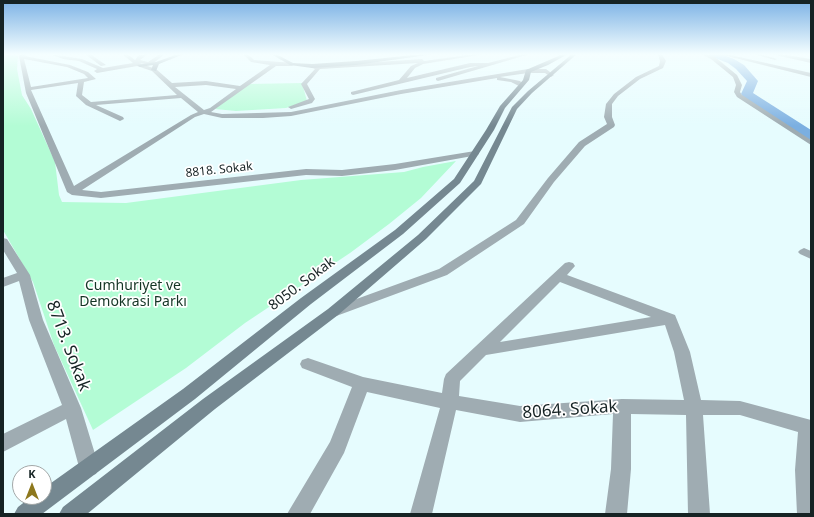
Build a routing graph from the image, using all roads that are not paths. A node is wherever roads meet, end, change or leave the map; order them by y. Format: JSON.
{"nodes":[{"id":1,"x":27,"y":78,"type":"edge"},
{"id":2,"x":92,"y":78,"type":"edge"},
{"id":3,"x":163,"y":78,"type":"edge"},
{"id":4,"x":253,"y":78,"type":"edge"},
{"id":5,"x":308,"y":78,"type":"edge"},
{"id":6,"x":403,"y":78,"type":"edge"},
{"id":7,"x":414,"y":78,"type":"edge"},
{"id":8,"x":441,"y":78,"type":"edge"},
{"id":9,"x":505,"y":78,"type":"edge"},
{"id":10,"x":506,"y":78,"type":"edge"},
{"id":11,"x":528,"y":78,"type":"edge"},
{"id":12,"x":528,"y":78,"type":"edge"},
{"id":13,"x":544,"y":78,"type":"edge"},
{"id":14,"x":638,"y":78,"type":"edge"},
{"id":15,"x":736,"y":78,"type":"edge"},
{"id":16,"x":525,"y":79,"type":"junction"},
{"id":17,"x":401,"y":81,"type":"junction"},
{"id":18,"x":81,"y":82,"type":"junction"},
{"id":19,"x":171,"y":85,"type":"junction"},
{"id":20,"x":239,"y":88,"type":"junction"},
{"id":21,"x":29,"y":91,"type":"junction"},
{"id":22,"x":401,"y":92,"type":"junction"},
{"id":23,"x":353,"y":93,"type":"dead end"},
{"id":24,"x":182,"y":96,"type":"junction"},
{"id":25,"x":88,"y":104,"type":"junction"},
{"id":26,"x":203,"y":112,"type":"junction"},
{"id":27,"x":277,"y":115,"type":"junction"},
{"id":28,"x":120,"y":119,"type":"dead end"},
{"id":29,"x":811,"y":143,"type":"edge"},
{"id":30,"x":475,"y":153,"type":"junction"},
{"id":31,"x":72,"y":192,"type":"junction"},
{"id":32,"x":3,"y":241,"type":"edge"},
{"id":33,"x":24,"y":275,"type":"junction"},
{"id":34,"x":3,"y":283,"type":"edge"},
{"id":35,"x":333,"y":312,"type":"junction"},
{"id":36,"x":670,"y":319,"type":"junction"},
{"id":37,"x":484,"y":350,"type":"junction"},
{"id":38,"x":308,"y":364,"type":"dead end"},
{"id":39,"x":362,"y":384,"type":"junction"},
{"id":40,"x":450,"y":402,"type":"junction"},
{"id":41,"x":622,"y":406,"type":"junction"},
{"id":42,"x":694,"y":406,"type":"junction"},
{"id":43,"x":72,"y":408,"type":"junction"},
{"id":44,"x":809,"y":427,"type":"edge"},
{"id":45,"x":3,"y":443,"type":"edge"},
{"id":46,"x":89,"y":467,"type":"junction"},
{"id":47,"x":26,"y":514,"type":"edge"},
{"id":48,"x":70,"y":514,"type":"edge"},
{"id":49,"x":298,"y":514,"type":"edge"},
{"id":50,"x":421,"y":514,"type":"edge"},
{"id":51,"x":616,"y":514,"type":"edge"},
{"id":52,"x":699,"y":514,"type":"edge"},
{"id":53,"x":808,"y":514,"type":"edge"}],
"edges":[{"from":1,"to":21,"type":"street"},
{"from":2,"to":18,"type":"street"},
{"from":3,"to":19,"type":"street"},
{"from":4,"to":20,"type":"street"},
{"from":5,"to":27,"type":"street"},
{"from":6,"to":17,"type":"street"},
{"from":7,"to":17,"type":"street"},
{"from":8,"to":22,"type":"street"},
{"from":9,"to":22,"type":"street"},
{"from":10,"to":16,"type":"street"},
{"from":11,"to":16,"type":"street"},
{"from":12,"to":16,"type":"street"},
{"from":13,"to":35,"type":"street","name":"8050. Sokak"},
{"from":14,"to":35,"type":"street"},
{"from":15,"to":29,"type":"street"},
{"from":16,"to":22,"type":"street"},
{"from":16,"to":30,"type":"street","name":"8050. Sokak"},
{"from":17,"to":23,"type":"street"},
{"from":18,"to":21,"type":"street"},
{"from":18,"to":25,"type":"street"},
{"from":19,"to":20,"type":"street"},
{"from":19,"to":24,"type":"street"},
{"from":20,"to":26,"type":"street"},
{"from":21,"to":31,"type":"street"},
{"from":22,"to":27,"type":"street"},
{"from":24,"to":25,"type":"street"},
{"from":24,"to":26,"type":"street"},
{"from":25,"to":28,"type":"street"},
{"from":26,"to":27,"type":"street"},
{"from":26,"to":31,"type":"street"},
{"from":30,"to":31,"type":"street","name":"8818. Sokak"},
{"from":30,"to":46,"type":"street","name":"8050. Sokak"},
{"from":32,"to":33,"type":"street","name":"8713. Sokak"},
{"from":33,"to":34,"type":"street"},
{"from":33,"to":43,"type":"street","name":"8713. Sokak"},
{"from":35,"to":48,"type":"street","name":"8050. Sokak"},
{"from":36,"to":37,"type":"street"},
{"from":36,"to":37,"type":"street"},
{"from":36,"to":42,"type":"street"},
{"from":37,"to":40,"type":"street"},
{"from":38,"to":39,"type":"street","name":"8064. Sokak"},
{"from":39,"to":40,"type":"street","name":"8064. Sokak"},
{"from":39,"to":49,"type":"street"},
{"from":40,"to":41,"type":"street","name":"8064. Sokak"},
{"from":40,"to":50,"type":"street"},
{"from":41,"to":42,"type":"street","name":"8064. Sokak"},
{"from":41,"to":51,"type":"street"},
{"from":42,"to":44,"type":"street","name":"8064. Sokak"},
{"from":42,"to":52,"type":"street"},
{"from":43,"to":45,"type":"street"},
{"from":43,"to":46,"type":"street","name":"8713. Sokak"},
{"from":44,"to":53,"type":"street"},
{"from":46,"to":47,"type":"street","name":"8050. Sokak"}]}
